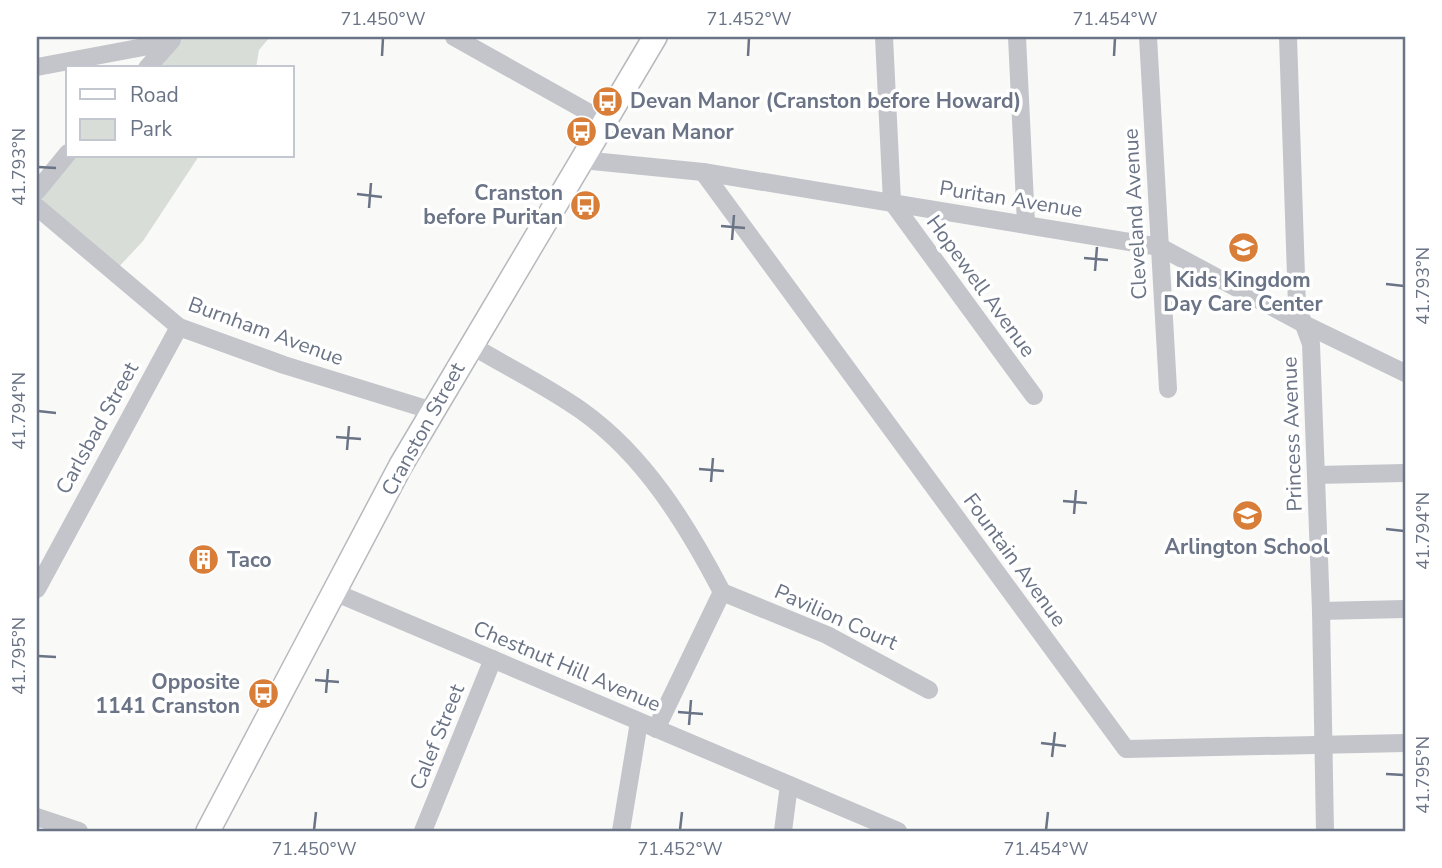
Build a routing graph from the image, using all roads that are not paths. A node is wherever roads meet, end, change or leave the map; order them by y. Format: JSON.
{"nodes":[{"id":1,"x":454,"y":37,"type":"edge"},
{"id":2,"x":655,"y":37,"type":"edge"},
{"id":3,"x":884,"y":37,"type":"edge"},
{"id":4,"x":1017,"y":37,"type":"edge"},
{"id":5,"x":1148,"y":37,"type":"edge"},
{"id":6,"x":1288,"y":37,"type":"edge"},
{"id":7,"x":173,"y":39,"type":"edge"},
{"id":8,"x":149,"y":66,"type":"edge"},
{"id":9,"x":37,"y":67,"type":"edge"},
{"id":10,"x":604,"y":121,"type":"junction"},
{"id":11,"x":66,"y":155,"type":"edge"},
{"id":12,"x":582,"y":160,"type":"junction"},
{"id":13,"x":703,"y":172,"type":"junction"},
{"id":14,"x":37,"y":191,"type":"edge"},
{"id":15,"x":892,"y":202,"type":"junction"},
{"id":16,"x":37,"y":207,"type":"edge"},
{"id":17,"x":1026,"y":224,"type":"junction"},
{"id":18,"x":1160,"y":247,"type":"junction"},
{"id":19,"x":1304,"y":324,"type":"junction"},
{"id":20,"x":179,"y":327,"type":"junction"},
{"id":21,"x":471,"y":345,"type":"junction"},
{"id":22,"x":1405,"y":373,"type":"edge"},
{"id":23,"x":1167,"y":389,"type":"dead end"},
{"id":24,"x":1034,"y":396,"type":"dead end"},
{"id":25,"x":433,"y":411,"type":"junction"},
{"id":26,"x":1405,"y":473,"type":"edge"},
{"id":27,"x":1316,"y":475,"type":"junction"},
{"id":28,"x":37,"y":589,"type":"edge"},
{"id":29,"x":334,"y":592,"type":"junction"},
{"id":30,"x":722,"y":592,"type":"junction"},
{"id":31,"x":1405,"y":609,"type":"edge"},
{"id":32,"x":1321,"y":611,"type":"junction"},
{"id":33,"x":493,"y":660,"type":"junction"},
{"id":34,"x":929,"y":690,"type":"dead end"},
{"id":35,"x":639,"y":722,"type":"junction"},
{"id":36,"x":656,"y":729,"type":"junction"},
{"id":37,"x":1405,"y":743,"type":"edge"},
{"id":38,"x":1323,"y":746,"type":"junction"},
{"id":39,"x":789,"y":785,"type":"junction"},
{"id":40,"x":37,"y":817,"type":"edge"},
{"id":41,"x":79,"y":831,"type":"edge"},
{"id":42,"x":208,"y":831,"type":"edge"},
{"id":43,"x":423,"y":831,"type":"edge"},
{"id":44,"x":621,"y":831,"type":"edge"},
{"id":45,"x":783,"y":831,"type":"edge"},
{"id":46,"x":898,"y":831,"type":"edge"},
{"id":47,"x":1325,"y":831,"type":"edge"}],
"edges":[{"from":1,"to":10,"type":"street"},
{"from":2,"to":10,"type":"main road","name":"Cranston Street"},
{"from":3,"to":15,"type":"street"},
{"from":4,"to":17,"type":"street"},
{"from":5,"to":18,"type":"street","name":"Cleveland Avenue"},
{"from":6,"to":19,"type":"street","name":"Princess Avenue"},
{"from":7,"to":8,"type":"street"},
{"from":7,"to":9,"type":"street"},
{"from":10,"to":12,"type":"main road","name":"Cranston Street"},
{"from":11,"to":14,"type":"street"},
{"from":12,"to":13,"type":"street","name":"Puritan Avenue"},
{"from":12,"to":21,"type":"main road","name":"Cranston Street"},
{"from":13,"to":15,"type":"street","name":"Puritan Avenue"},
{"from":13,"to":38,"type":"street","name":"Fountain Avenue"},
{"from":15,"to":17,"type":"street","name":"Puritan Avenue"},
{"from":15,"to":24,"type":"street","name":"Hopewell Avenue"},
{"from":16,"to":20,"type":"street","name":"Burnham Avenue"},
{"from":17,"to":18,"type":"street","name":"Puritan Avenue"},
{"from":18,"to":19,"type":"street","name":"Puritan Avenue"},
{"from":18,"to":23,"type":"street","name":"Cleveland Avenue"},
{"from":19,"to":22,"type":"street","name":"Puritan Avenue"},
{"from":19,"to":27,"type":"street","name":"Princess Avenue"},
{"from":20,"to":25,"type":"street","name":"Burnham Avenue"},
{"from":20,"to":28,"type":"street","name":"Carlsbad Street"},
{"from":21,"to":25,"type":"main road","name":"Cranston Street"},
{"from":21,"to":30,"type":"street"},
{"from":25,"to":29,"type":"main road","name":"Cranston Street"},
{"from":26,"to":27,"type":"street"},
{"from":27,"to":32,"type":"street","name":"Princess Avenue"},
{"from":29,"to":33,"type":"street","name":"Chestnut Hill Avenue"},
{"from":29,"to":42,"type":"main road","name":"Cranston Street"},
{"from":30,"to":34,"type":"street","name":"Pavilion Court"},
{"from":30,"to":36,"type":"street"},
{"from":31,"to":32,"type":"street"},
{"from":32,"to":38,"type":"street","name":"Princess Avenue"},
{"from":33,"to":35,"type":"street","name":"Chestnut Hill Avenue"},
{"from":33,"to":43,"type":"street","name":"Calef Street"},
{"from":35,"to":36,"type":"street","name":"Chestnut Hill Avenue"},
{"from":35,"to":44,"type":"street"},
{"from":36,"to":39,"type":"street","name":"Chestnut Hill Avenue"},
{"from":37,"to":38,"type":"street","name":"Fountain Avenue"},
{"from":38,"to":47,"type":"street","name":"Princess Avenue"},
{"from":39,"to":45,"type":"street"},
{"from":39,"to":46,"type":"street","name":"Chestnut Hill Avenue"},
{"from":40,"to":41,"type":"street"}]}
